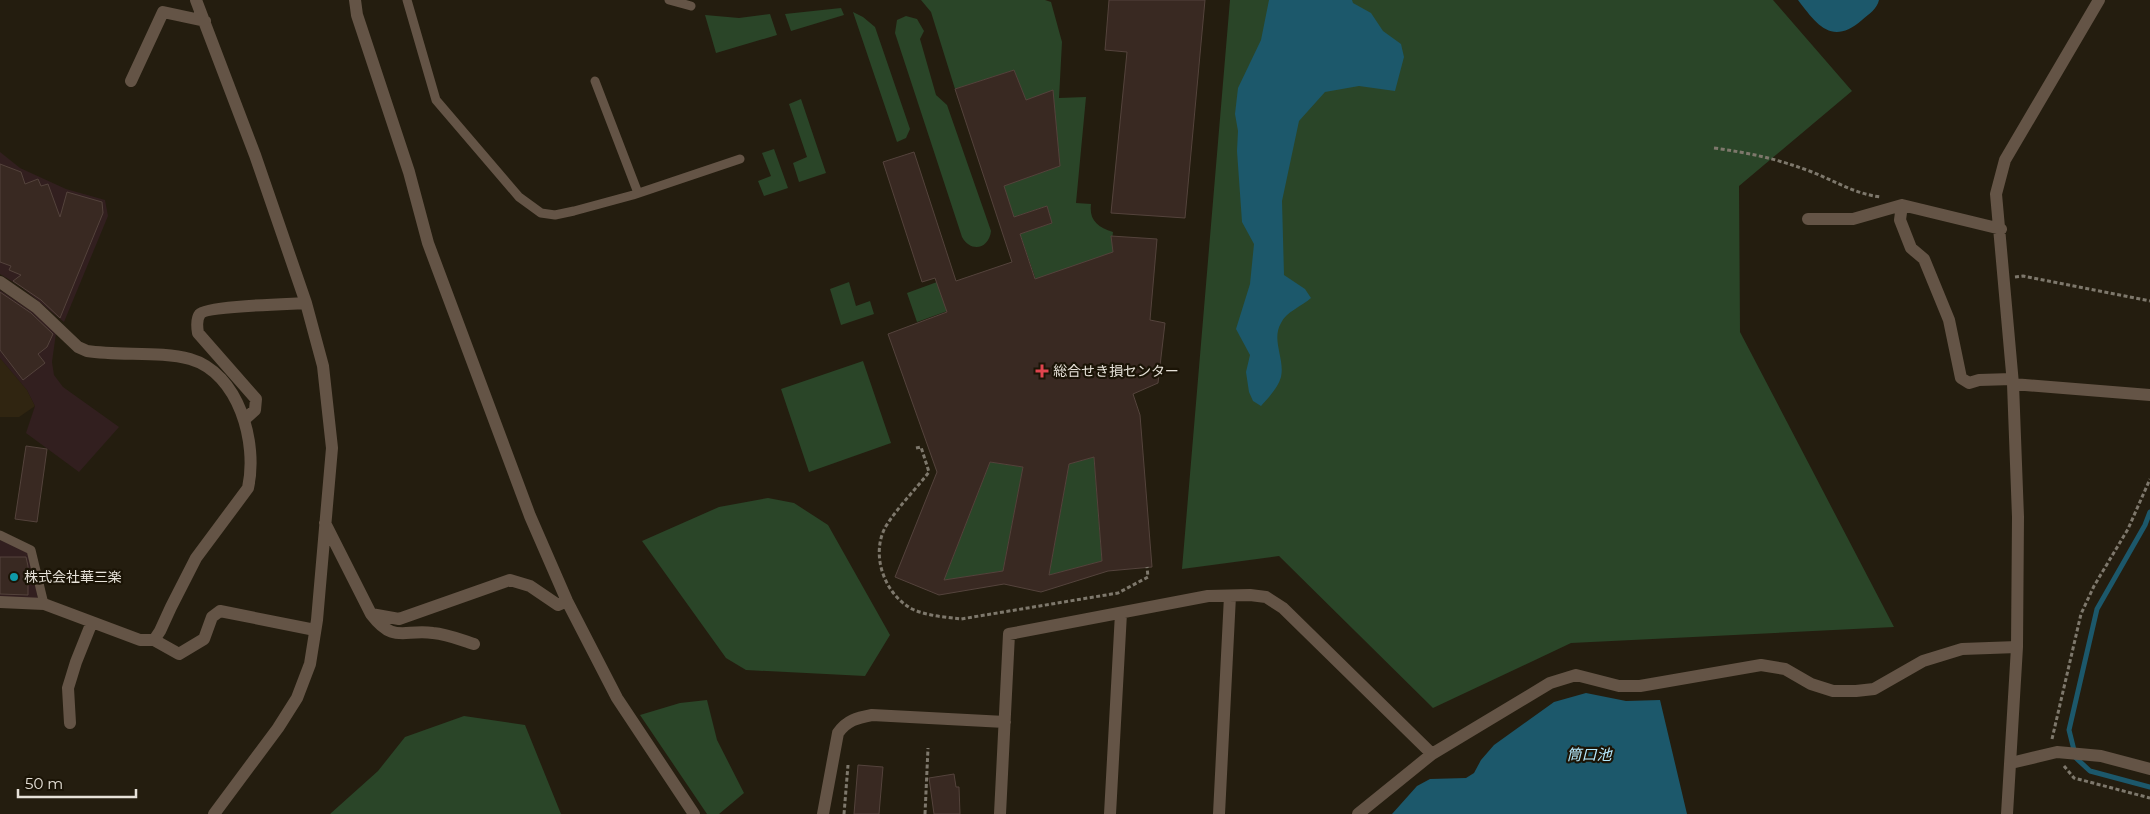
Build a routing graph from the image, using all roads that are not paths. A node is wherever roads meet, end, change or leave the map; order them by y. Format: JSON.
{"nodes":[{"id":1,"x":196,"y":0,"type":"edge"},
{"id":2,"x":355,"y":0,"type":"edge"},
{"id":3,"x":407,"y":0,"type":"edge"},
{"id":4,"x":669,"y":0,"type":"edge"},
{"id":5,"x":2099,"y":0,"type":"edge"},
{"id":6,"x":691,"y":6,"type":"dead end"},
{"id":7,"x":205,"y":21,"type":"junction"},
{"id":8,"x":131,"y":81,"type":"dead end"},
{"id":9,"x":595,"y":81,"type":"dead end"},
{"id":10,"x":740,"y":159,"type":"dead end"},
{"id":11,"x":638,"y":193,"type":"junction"},
{"id":12,"x":1902,"y":205,"type":"junction"},
{"id":13,"x":1808,"y":219,"type":"dead end"},
{"id":14,"x":2001,"y":229,"type":"junction"},
{"id":15,"x":0,"y":282,"type":"edge"},
{"id":16,"x":306,"y":303,"type":"junction"},
{"id":17,"x":2013,"y":382,"type":"junction"},
{"id":18,"x":2150,"y":395,"type":"edge"},
{"id":19,"x":245,"y":419,"type":"junction"},
{"id":20,"x":325,"y":523,"type":"junction"},
{"id":21,"x":0,"y":535,"type":"edge"},
{"id":22,"x":1230,"y":596,"type":"junction"},
{"id":23,"x":567,"y":601,"type":"junction"},
{"id":24,"x":0,"y":602,"type":"edge"},
{"id":25,"x":44,"y":604,"type":"junction"},
{"id":26,"x":1121,"y":613,"type":"junction"},
{"id":27,"x":371,"y":614,"type":"junction"},
{"id":28,"x":92,"y":622,"type":"junction"},
{"id":29,"x":315,"y":630,"type":"junction"},
{"id":30,"x":154,"y":640,"type":"junction"},
{"id":31,"x":474,"y":644,"type":"dead end"},
{"id":32,"x":2016,"y":647,"type":"junction"},
{"id":33,"x":1005,"y":722,"type":"junction"},
{"id":34,"x":70,"y":723,"type":"dead end"},
{"id":35,"x":1432,"y":754,"type":"junction"},
{"id":36,"x":2011,"y":763,"type":"junction"},
{"id":37,"x":2150,"y":769,"type":"edge"},
{"id":38,"x":214,"y":814,"type":"edge"},
{"id":39,"x":694,"y":814,"type":"edge"},
{"id":40,"x":823,"y":814,"type":"edge"},
{"id":41,"x":1000,"y":814,"type":"edge"},
{"id":42,"x":1110,"y":814,"type":"edge"},
{"id":43,"x":1219,"y":814,"type":"edge"},
{"id":44,"x":1358,"y":814,"type":"edge"},
{"id":45,"x":2007,"y":814,"type":"edge"}],
"edges":[{"from":1,"to":7,"type":"street"},
{"from":2,"to":23,"type":"street"},
{"from":3,"to":11,"type":"lane"},
{"from":4,"to":6,"type":"lane"},
{"from":5,"to":14,"type":"street"},
{"from":7,"to":8,"type":"street"},
{"from":7,"to":16,"type":"street"},
{"from":9,"to":11,"type":"lane"},
{"from":10,"to":11,"type":"lane"},
{"from":12,"to":13,"type":"street"},
{"from":12,"to":14,"type":"street"},
{"from":12,"to":17,"type":"street"},
{"from":14,"to":17,"type":"street"},
{"from":15,"to":19,"type":"street"},
{"from":16,"to":19,"type":"street"},
{"from":16,"to":20,"type":"street"},
{"from":17,"to":18,"type":"street"},
{"from":17,"to":32,"type":"street"},
{"from":19,"to":30,"type":"street"},
{"from":20,"to":27,"type":"street"},
{"from":20,"to":29,"type":"street"},
{"from":21,"to":25,"type":"lane"},
{"from":22,"to":26,"type":"street"},
{"from":22,"to":35,"type":"street"},
{"from":22,"to":43,"type":"street"},
{"from":23,"to":27,"type":"street"},
{"from":23,"to":39,"type":"street"},
{"from":24,"to":25,"type":"street"},
{"from":25,"to":28,"type":"street"},
{"from":26,"to":33,"type":"street"},
{"from":26,"to":42,"type":"street"},
{"from":27,"to":31,"type":"street"},
{"from":28,"to":30,"type":"street"},
{"from":28,"to":34,"type":"street"},
{"from":29,"to":30,"type":"street"},
{"from":29,"to":38,"type":"street"},
{"from":32,"to":35,"type":"street"},
{"from":32,"to":36,"type":"street"},
{"from":33,"to":40,"type":"street"},
{"from":33,"to":41,"type":"street"},
{"from":35,"to":44,"type":"street"},
{"from":36,"to":37,"type":"street"},
{"from":36,"to":45,"type":"street"}]}
